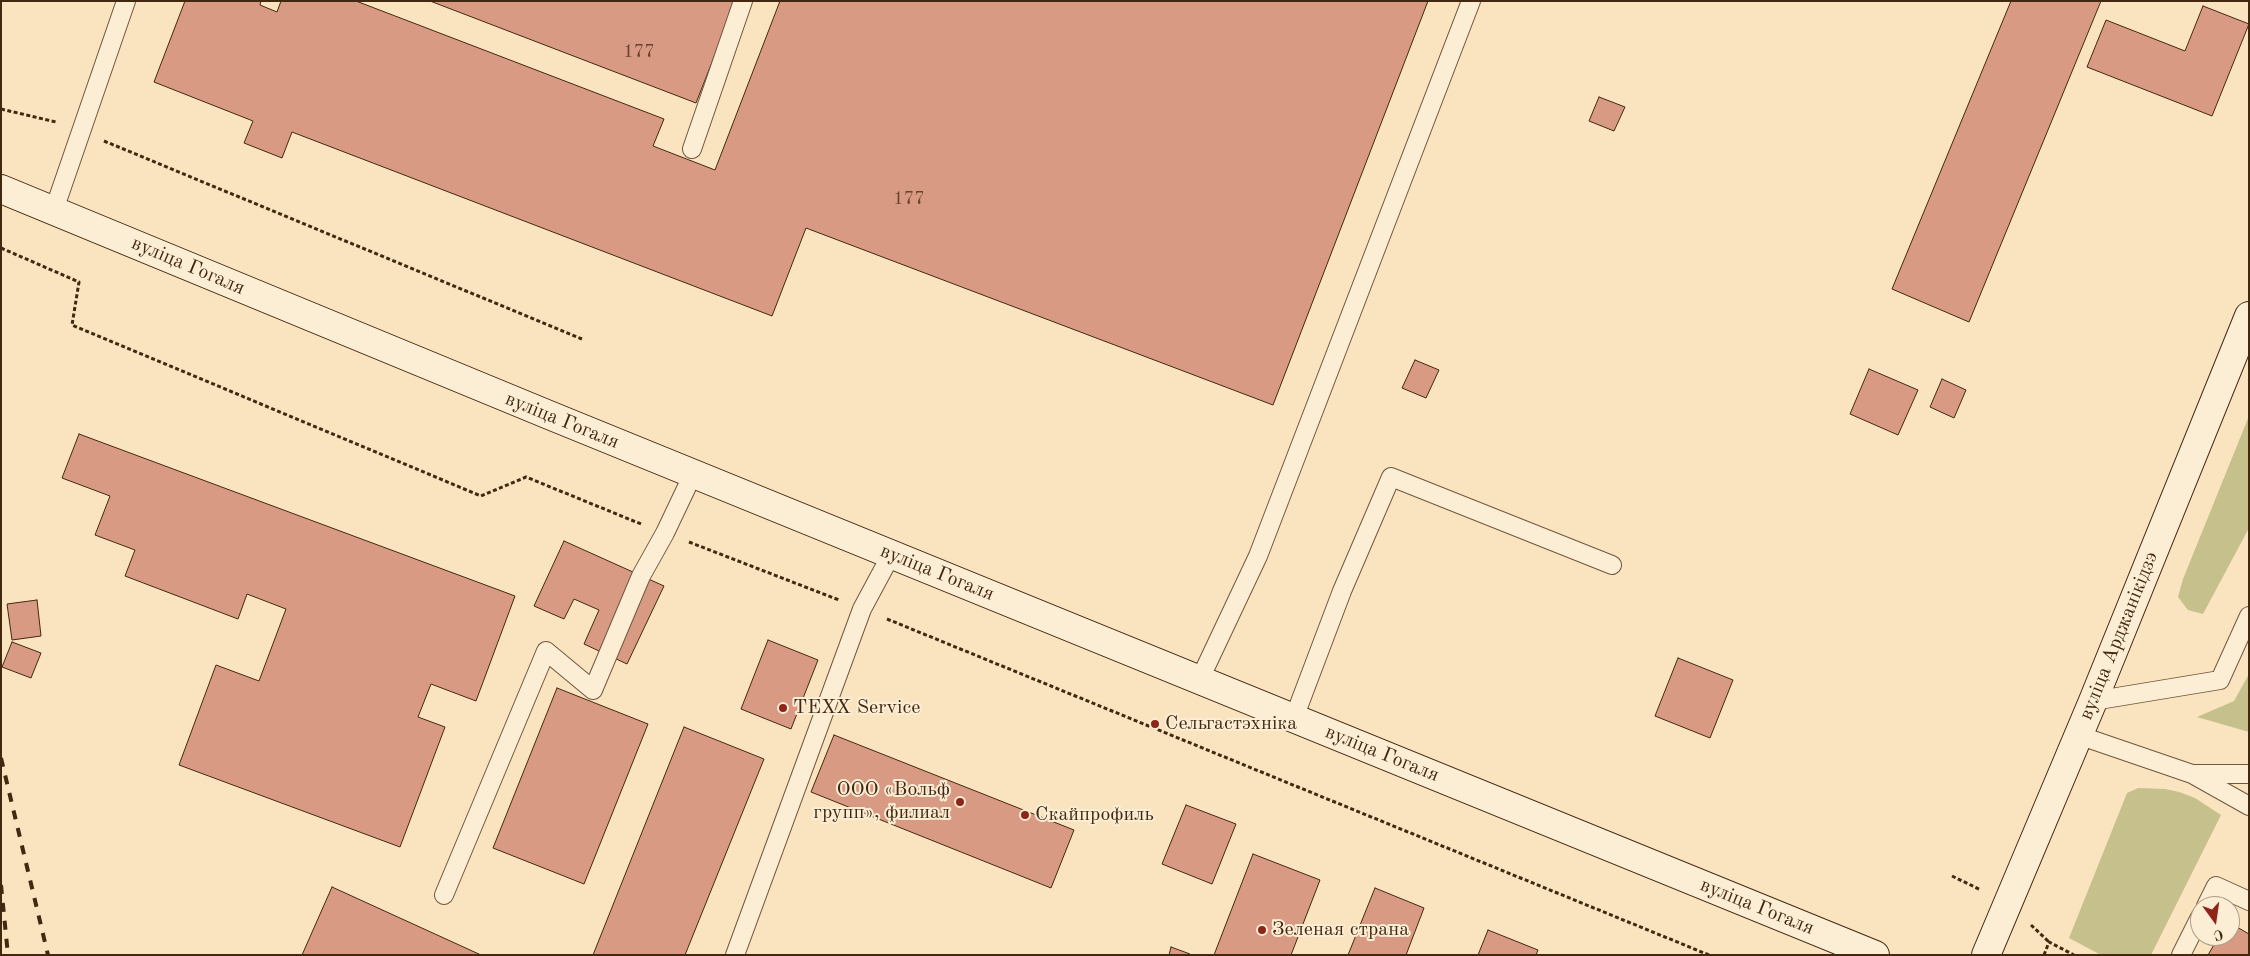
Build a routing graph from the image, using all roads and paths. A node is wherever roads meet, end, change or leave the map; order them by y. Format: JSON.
{"nodes":[{"id":1,"x":126,"y":1,"type":"edge"},
{"id":2,"x":743,"y":1,"type":"edge"},
{"id":3,"x":1471,"y":1,"type":"edge"},
{"id":4,"x":1,"y":109,"type":"edge"},
{"id":5,"x":81,"y":131,"type":"junction"},
{"id":6,"x":692,"y":149,"type":"dead end"},
{"id":7,"x":1,"y":189,"type":"edge"},
{"id":8,"x":54,"y":210,"type":"junction"},
{"id":9,"x":2249,"y":316,"type":"edge"},
{"id":10,"x":582,"y":339,"type":"dead end"},
{"id":11,"x":693,"y":474,"type":"junction"},
{"id":12,"x":891,"y":555,"type":"junction"},
{"id":13,"x":1612,"y":564,"type":"dead end"},
{"id":14,"x":2249,"y":616,"type":"edge"},
{"id":15,"x":1200,"y":680,"type":"junction"},
{"id":16,"x":2092,"y":701,"type":"junction"},
{"id":17,"x":1294,"y":718,"type":"junction"},
{"id":18,"x":2078,"y":735,"type":"junction"},
{"id":19,"x":2192,"y":774,"type":"junction"},
{"id":20,"x":2249,"y":774,"type":"edge"},
{"id":21,"x":2249,"y":806,"type":"edge"},
{"id":22,"x":444,"y":895,"type":"dead end"},
{"id":23,"x":2211,"y":896,"type":"edge"},
{"id":24,"x":2238,"y":896,"type":"edge"},
{"id":25,"x":2190,"y":937,"type":"edge"},
{"id":26,"x":735,"y":955,"type":"edge"},
{"id":27,"x":1875,"y":955,"type":"edge"},
{"id":28,"x":1986,"y":955,"type":"edge"},
{"id":29,"x":2044,"y":955,"type":"edge"},
{"id":30,"x":2074,"y":955,"type":"edge"},
{"id":31,"x":2181,"y":955,"type":"edge"}],
"edges":[{"from":1,"to":5,"type":"lane"},
{"from":2,"to":6,"type":"lane"},
{"from":3,"to":15,"type":"lane"},
{"from":4,"to":5,"type":"path"},
{"from":5,"to":8,"type":"lane"},
{"from":5,"to":10,"type":"path"},
{"from":7,"to":8,"type":"main road","name":"вуліца Гогаля"},
{"from":8,"to":11,"type":"main road","name":"вуліца Гогаля"},
{"from":9,"to":16,"type":"main road","name":"вуліца Арджанікідзэ"},
{"from":11,"to":12,"type":"main road","name":"вуліца Гогаля"},
{"from":11,"to":22,"type":"lane"},
{"from":12,"to":15,"type":"main road","name":"вуліца Гогаля"},
{"from":12,"to":26,"type":"lane"},
{"from":13,"to":17,"type":"lane"},
{"from":14,"to":16,"type":"lane"},
{"from":15,"to":17,"type":"main road","name":"вуліца Гогаля"},
{"from":16,"to":18,"type":"main road","name":"вуліца Арджанікідзэ"},
{"from":17,"to":27,"type":"main road","name":"вуліца Гогаля"},
{"from":18,"to":19,"type":"lane"},
{"from":18,"to":28,"type":"main road","name":"вуліца Арджанікідзэ"},
{"from":19,"to":20,"type":"lane"},
{"from":19,"to":21,"type":"lane"},
{"from":23,"to":24,"type":"lane"},
{"from":25,"to":31,"type":"lane"},
{"from":29,"to":30,"type":"path"}]}
